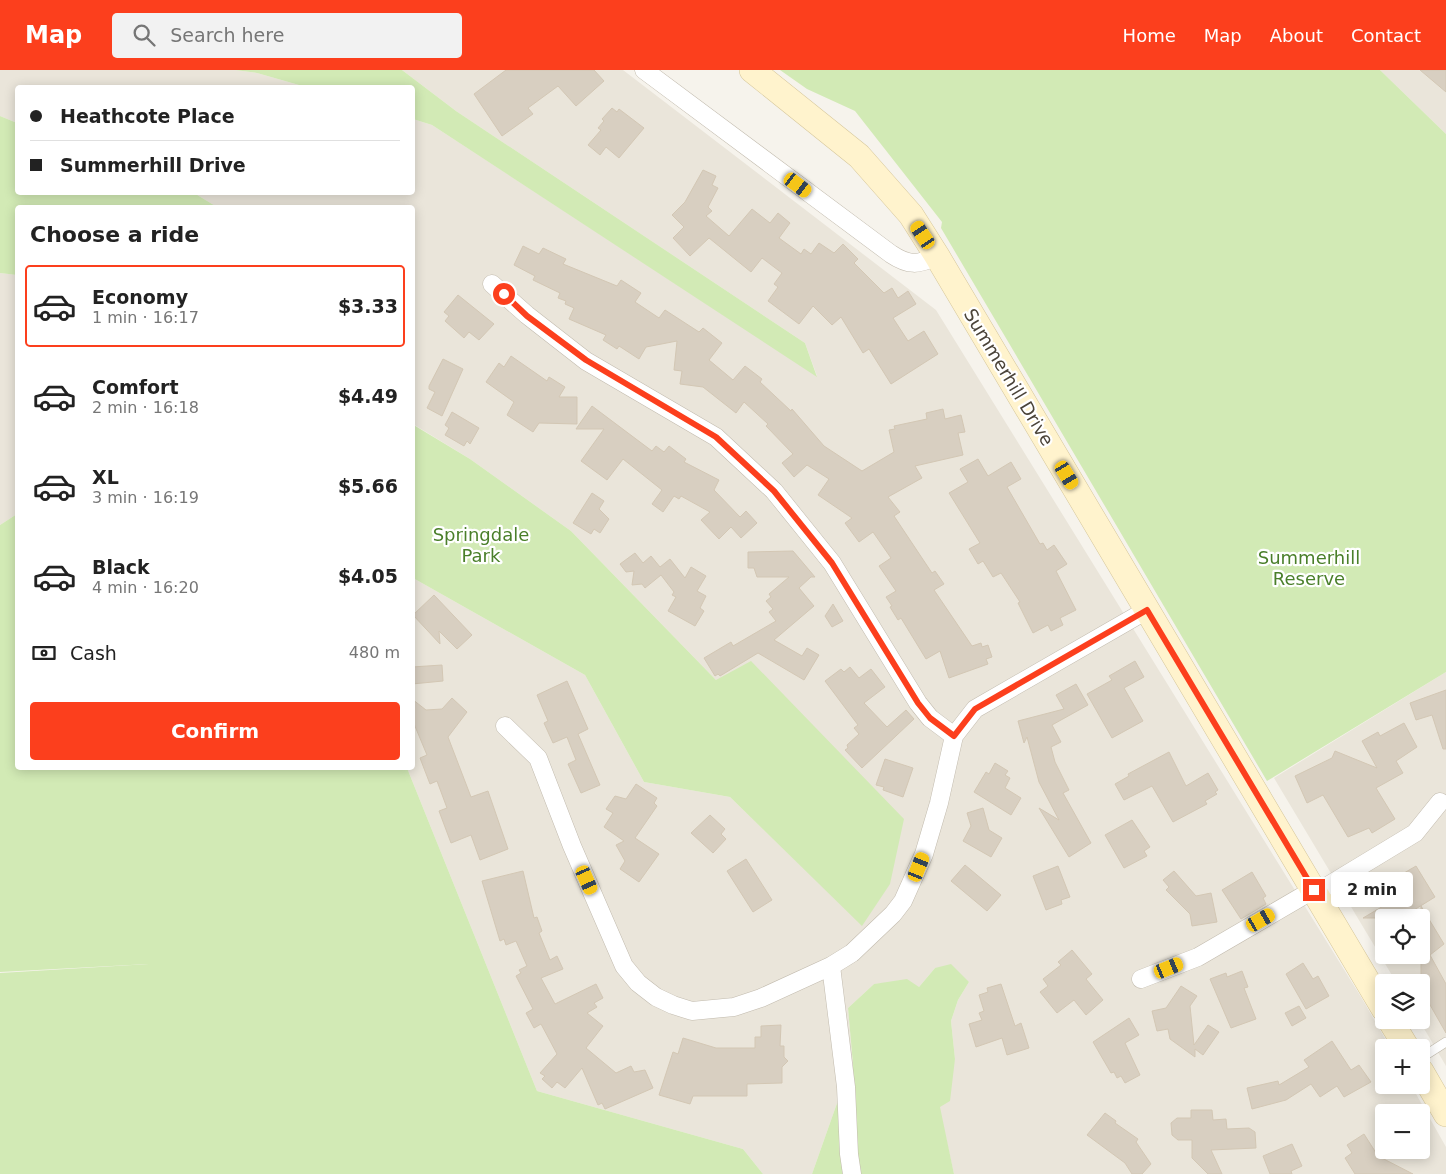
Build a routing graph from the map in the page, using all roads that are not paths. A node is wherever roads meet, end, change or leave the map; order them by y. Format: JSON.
{"nodes":[{"id":1,"x":644,"y":70,"type":"edge"},
{"id":2,"x":752,"y":70,"type":"edge"},
{"id":3,"x":937,"y":256,"type":"junction"},
{"id":4,"x":492,"y":284,"type":"dead end"},
{"id":5,"x":1147,"y":610,"type":"junction"},
{"id":6,"x":505,"y":726,"type":"dead end"},
{"id":7,"x":954,"y":736,"type":"junction"},
{"id":8,"x":1440,"y":802,"type":"dead end"},
{"id":9,"x":1315,"y":892,"type":"junction"},
{"id":10,"x":831,"y":966,"type":"junction"},
{"id":11,"x":1141,"y":979,"type":"dead end"},
{"id":12,"x":1375,"y":994,"type":"edge"},
{"id":13,"x":1446,"y":1042,"type":"edge"},
{"id":14,"x":1430,"y":1052,"type":"edge"},
{"id":15,"x":1430,"y":1086,"type":"edge"},
{"id":16,"x":1446,"y":1114,"type":"edge"},
{"id":17,"x":852,"y":1174,"type":"edge"}],
"edges":[{"from":1,"to":3,"type":"street"},
{"from":2,"to":3,"type":"main road","name":"Summerhill Drive"},
{"from":3,"to":5,"type":"main road","name":"Summerhill Drive"},
{"from":4,"to":7,"type":"street"},
{"from":5,"to":7,"type":"street"},
{"from":5,"to":9,"type":"main road","name":"Summerhill Drive"},
{"from":6,"to":10,"type":"street"},
{"from":7,"to":10,"type":"street"},
{"from":8,"to":9,"type":"street"},
{"from":9,"to":11,"type":"street"},
{"from":9,"to":12,"type":"main road","name":"Summerhill Drive"},
{"from":10,"to":17,"type":"street"},
{"from":13,"to":14,"type":"lane"},
{"from":15,"to":16,"type":"main road"}]}
